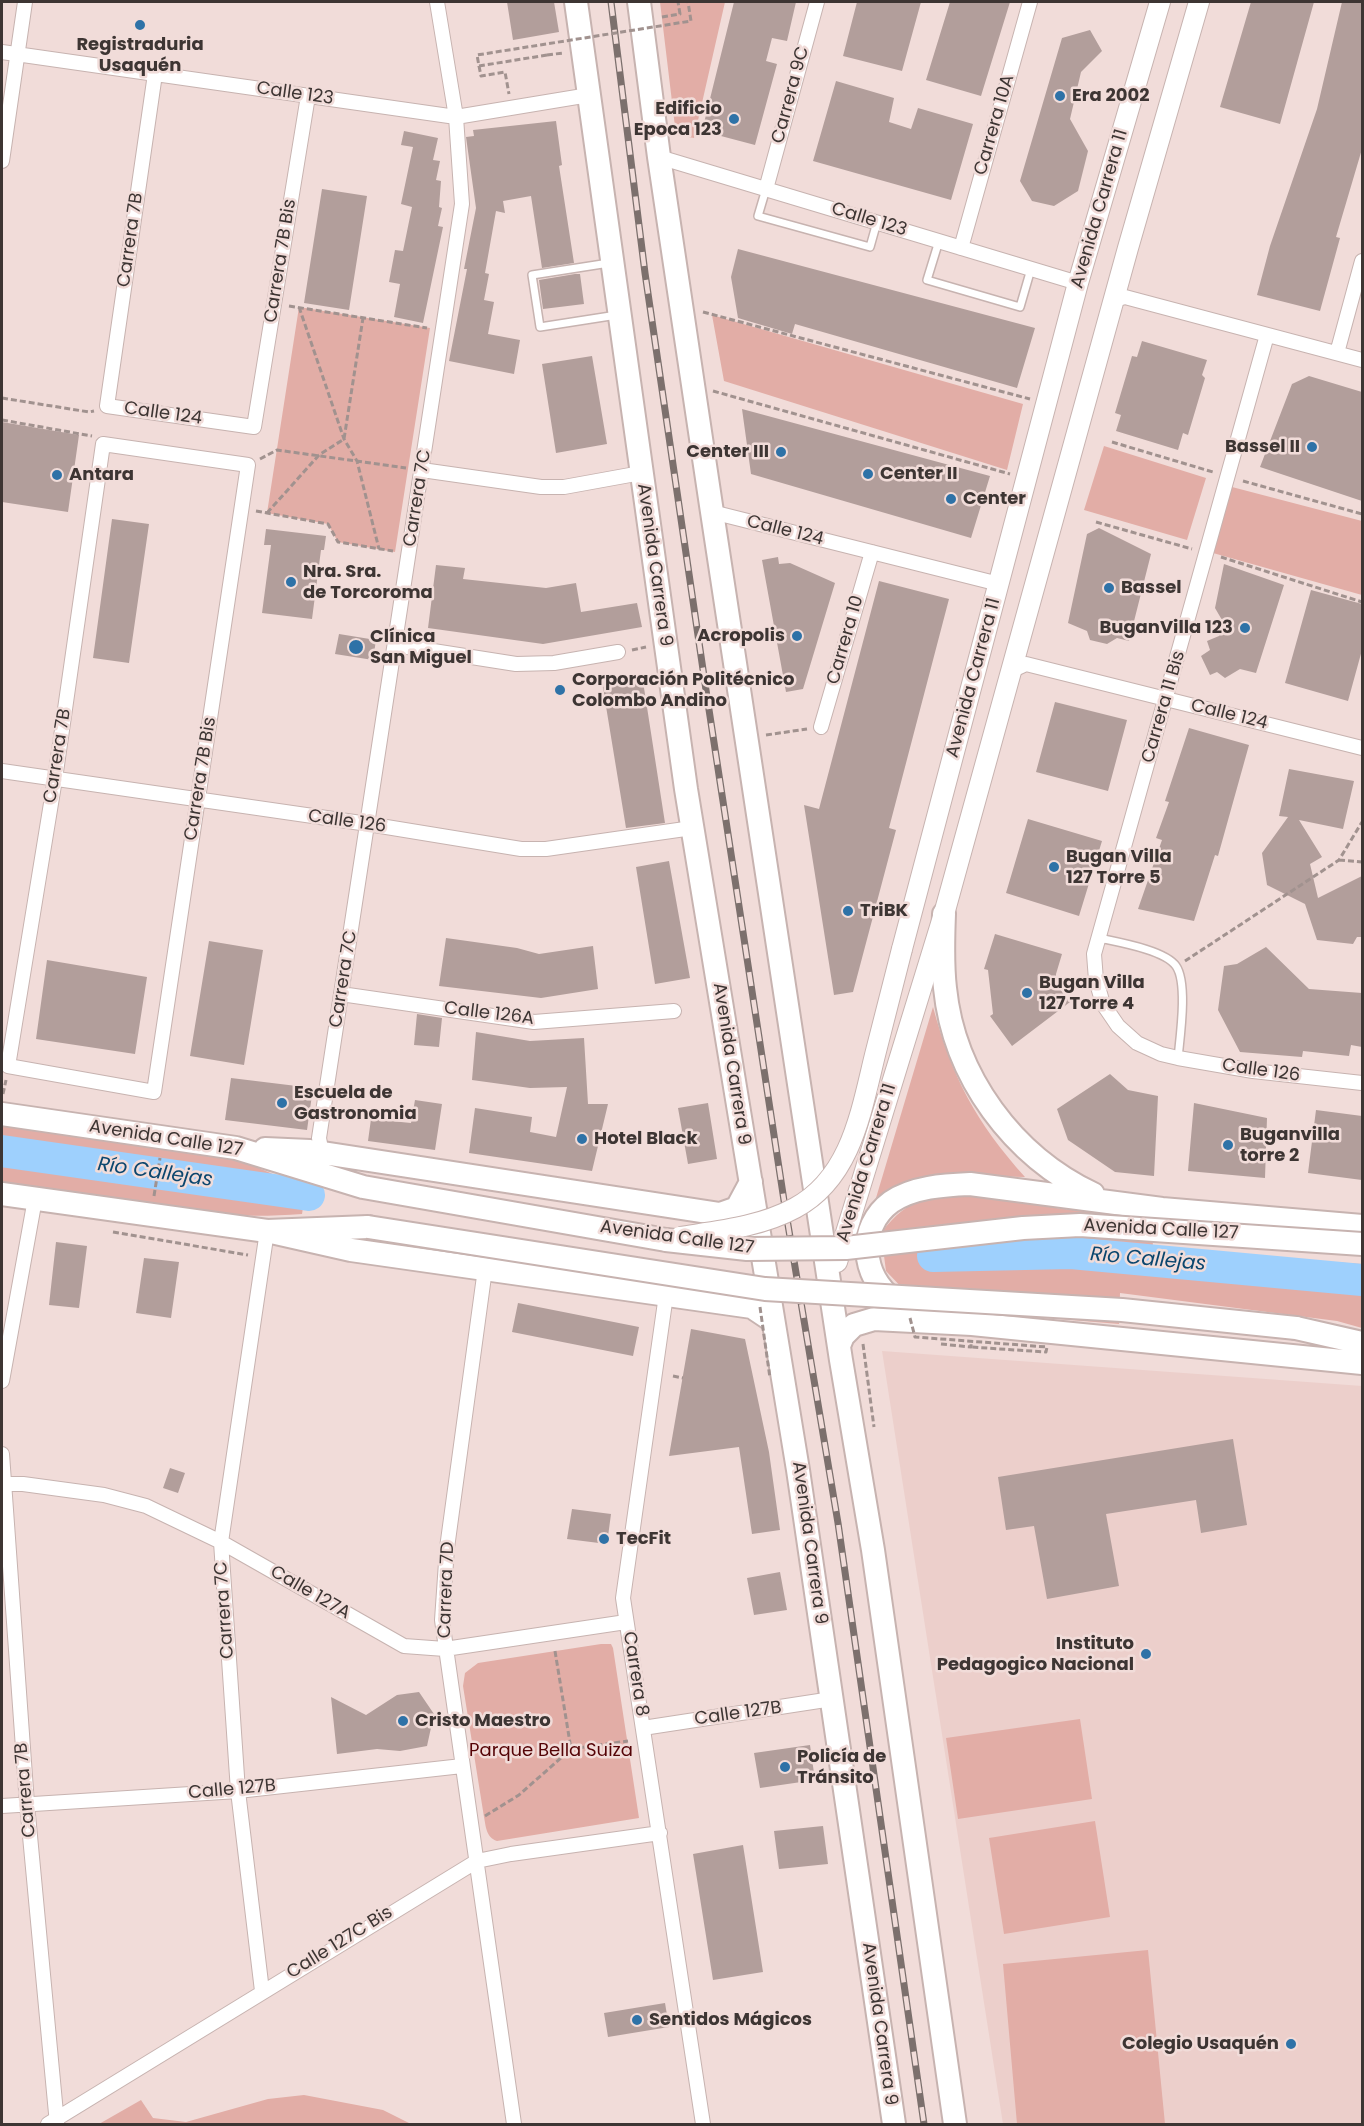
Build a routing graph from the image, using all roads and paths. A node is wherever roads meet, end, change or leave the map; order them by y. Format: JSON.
{"nodes":[{"id":1,"x":25,"y":2,"type":"edge"},
{"id":2,"x":437,"y":2,"type":"edge"},
{"id":3,"x":576,"y":2,"type":"edge"},
{"id":4,"x":639,"y":2,"type":"edge"},
{"id":5,"x":678,"y":2,"type":"edge"},
{"id":6,"x":688,"y":2,"type":"edge"},
{"id":7,"x":817,"y":2,"type":"edge"},
{"id":8,"x":1030,"y":2,"type":"edge"},
{"id":9,"x":1160,"y":2,"type":"edge"},
{"id":10,"x":1199,"y":2,"type":"edge"},
{"id":11,"x":680,"y":14,"type":"dead end"},
{"id":12,"x":2,"y":52,"type":"edge"},
{"id":13,"x":18,"y":54,"type":"junction"},
{"id":14,"x":547,"y":55,"type":"dead end"},
{"id":15,"x":479,"y":67,"type":"junction"},
{"id":16,"x":155,"y":74,"type":"junction"},
{"id":17,"x":589,"y":95,"type":"junction"},
{"id":18,"x":308,"y":96,"type":"junction"},
{"id":19,"x":512,"y":108,"type":"junction"},
{"id":20,"x":456,"y":117,"type":"junction"},
{"id":21,"x":659,"y":157,"type":"junction"},
{"id":22,"x":2,"y":161,"type":"edge"},
{"id":23,"x":766,"y":189,"type":"junction"},
{"id":24,"x":877,"y":222,"type":"junction"},
{"id":25,"x":939,"y":241,"type":"junction"},
{"id":26,"x":961,"y":248,"type":"junction"},
{"id":27,"x":1362,"y":261,"type":"edge"},
{"id":28,"x":611,"y":263,"type":"junction"},
{"id":29,"x":1031,"y":269,"type":"junction"},
{"id":30,"x":1078,"y":283,"type":"junction"},
{"id":31,"x":1119,"y":294,"type":"junction"},
{"id":32,"x":275,"y":304,"type":"junction"},
{"id":33,"x":682,"y":306,"type":"junction"},
{"id":34,"x":299,"y":308,"type":"junction"},
{"id":35,"x":618,"y":315,"type":"junction"},
{"id":36,"x":363,"y":318,"type":"junction"},
{"id":37,"x":442,"y":330,"type":"junction"},
{"id":38,"x":1267,"y":335,"type":"junction"},
{"id":39,"x":1337,"y":353,"type":"junction"},
{"id":40,"x":1362,"y":360,"type":"edge"},
{"id":41,"x":694,"y":385,"type":"junction"},
{"id":42,"x":2,"y":398,"type":"edge"},
{"id":43,"x":1046,"y":404,"type":"junction"},
{"id":44,"x":107,"y":406,"type":"junction"},
{"id":45,"x":2,"y":420,"type":"edge"},
{"id":46,"x":254,"y":427,"type":"joint"},
{"id":47,"x":344,"y":439,"type":"junction"},
{"id":48,"x":1112,"y":442,"type":"dead end"},
{"id":49,"x":104,"y":444,"type":"junction"},
{"id":50,"x":277,"y":450,"type":"dead end"},
{"id":51,"x":319,"y":455,"type":"junction"},
{"id":52,"x":357,"y":461,"type":"junction"},
{"id":53,"x":422,"y":470,"type":"junction"},
{"id":54,"x":641,"y":473,"type":"junction"},
{"id":55,"x":1228,"y":477,"type":"junction"},
{"id":56,"x":1026,"y":479,"type":"junction"},
{"id":57,"x":712,"y":512,"type":"junction"},
{"id":58,"x":1362,"y":514,"type":"edge"},
{"id":59,"x":1096,"y":522,"type":"dead end"},
{"id":60,"x":872,"y":552,"type":"junction"},
{"id":61,"x":1207,"y":553,"type":"junction"},
{"id":62,"x":999,"y":584,"type":"junction"},
{"id":63,"x":1362,"y":602,"type":"edge"},
{"id":64,"x":666,"y":644,"type":"junction"},
{"id":65,"x":395,"y":645,"type":"junction"},
{"id":66,"x":618,"y":652,"type":"joint"},
{"id":67,"x":1018,"y":661,"type":"junction"},
{"id":68,"x":1166,"y":699,"type":"junction"},
{"id":69,"x":821,"y":727,"type":"joint"},
{"id":70,"x":747,"y":738,"type":"junction"},
{"id":71,"x":1362,"y":748,"type":"edge"},
{"id":72,"x":2,"y":771,"type":"edge"},
{"id":73,"x":55,"y":779,"type":"junction"},
{"id":74,"x":198,"y":800,"type":"junction"},
{"id":75,"x":1362,"y":822,"type":"edge"},
{"id":76,"x":368,"y":824,"type":"junction"},
{"id":77,"x":692,"y":828,"type":"junction"},
{"id":78,"x":1339,"y":860,"type":"junction"},
{"id":79,"x":1362,"y":862,"type":"edge"},
{"id":80,"x":944,"y":914,"type":"junction"},
{"id":81,"x":1099,"y":938,"type":"junction"},
{"id":82,"x":1177,"y":966,"type":"junction"},
{"id":83,"x":341,"y":994,"type":"junction"},
{"id":84,"x":674,"y":1011,"type":"dead end"},
{"id":85,"x":1161,"y":1054,"type":"joint"},
{"id":86,"x":1178,"y":1058,"type":"junction"},
{"id":87,"x":8,"y":1066,"type":"junction"},
{"id":88,"x":1362,"y":1083,"type":"edge"},
{"id":89,"x":2,"y":1108,"type":"edge"},
{"id":90,"x":236,"y":1148,"type":"junction"},
{"id":91,"x":161,"y":1152,"type":"dead end"},
{"id":92,"x":321,"y":1153,"type":"junction"},
{"id":93,"x":751,"y":1182,"type":"junction"},
{"id":94,"x":363,"y":1187,"type":"junction"},
{"id":95,"x":2,"y":1194,"type":"edge"},
{"id":96,"x":35,"y":1199,"type":"junction"},
{"id":97,"x":1111,"y":1202,"type":"junction"},
{"id":98,"x":153,"y":1204,"type":"dead end"},
{"id":99,"x":1361,"y":1230,"type":"edge"},
{"id":100,"x":267,"y":1231,"type":"junction"},
{"id":101,"x":113,"y":1232,"type":"dead end"},
{"id":102,"x":666,"y":1240,"type":"junction"},
{"id":103,"x":264,"y":1257,"type":"junction"},
{"id":104,"x":485,"y":1269,"type":"junction"},
{"id":105,"x":829,"y":1284,"type":"junction"},
{"id":106,"x":666,"y":1294,"type":"junction"},
{"id":107,"x":759,"y":1302,"type":"dead end"},
{"id":108,"x":909,"y":1314,"type":"dead end"},
{"id":109,"x":773,"y":1321,"type":"junction"},
{"id":110,"x":972,"y":1324,"type":"junction"},
{"id":111,"x":868,"y":1339,"type":"dead end"},
{"id":112,"x":914,"y":1342,"type":"dead end"},
{"id":113,"x":1362,"y":1343,"type":"edge"},
{"id":114,"x":839,"y":1346,"type":"junction"},
{"id":115,"x":1362,"y":1363,"type":"edge"},
{"id":116,"x":673,"y":1376,"type":"dead end"},
{"id":117,"x":683,"y":1378,"type":"dead end"},
{"id":118,"x":770,"y":1378,"type":"dead end"},
{"id":119,"x":2,"y":1381,"type":"edge"},
{"id":120,"x":875,"y":1428,"type":"dead end"},
{"id":121,"x":2,"y":1454,"type":"edge"},
{"id":122,"x":3,"y":1484,"type":"edge"},
{"id":123,"x":220,"y":1542,"type":"junction"},
{"id":124,"x":626,"y":1622,"type":"junction"},
{"id":125,"x":445,"y":1649,"type":"junction"},
{"id":126,"x":555,"y":1651,"type":"dead end"},
{"id":127,"x":832,"y":1699,"type":"junction"},
{"id":128,"x":643,"y":1728,"type":"junction"},
{"id":129,"x":628,"y":1741,"type":"dead end"},
{"id":130,"x":571,"y":1749,"type":"junction"},
{"id":131,"x":462,"y":1766,"type":"junction"},
{"id":132,"x":238,"y":1791,"type":"junction"},
{"id":133,"x":27,"y":1804,"type":"junction"},
{"id":134,"x":2,"y":1806,"type":"edge"},
{"id":135,"x":484,"y":1817,"type":"dead end"},
{"id":136,"x":660,"y":1833,"type":"junction"},
{"id":137,"x":477,"y":1861,"type":"junction"},
{"id":138,"x":262,"y":1991,"type":"junction"},
{"id":139,"x":54,"y":2123,"type":"edge"},
{"id":140,"x":514,"y":2124,"type":"edge"},
{"id":141,"x":703,"y":2124,"type":"edge"},
{"id":142,"x":894,"y":2124,"type":"edge"},
{"id":143,"x":955,"y":2124,"type":"edge"}],
"edges":[{"from":1,"to":13,"type":"street"},
{"from":2,"to":20,"type":"street","name":"Carrera 7C"},
{"from":3,"to":17,"type":"main road","name":"Avenida Carrera 9"},
{"from":4,"to":21,"type":"main road"},
{"from":5,"to":11,"type":"path"},
{"from":6,"to":15,"type":"path","bridge":true},
{"from":7,"to":23,"type":"street","name":"Carrera 9C"},
{"from":8,"to":26,"type":"street","name":"Carrera 10A"},
{"from":9,"to":30,"type":"main road","name":"Avenida Carrera 11"},
{"from":10,"to":31,"type":"main road","name":"Avenida Carrera 11"},
{"from":12,"to":13,"type":"street","name":"Calle 123"},
{"from":13,"to":16,"type":"street","name":"Calle 123"},
{"from":13,"to":22,"type":"street"},
{"from":14,"to":15,"type":"path","bridge":true},
{"from":15,"to":19,"type":"path"},
{"from":16,"to":18,"type":"street","name":"Calle 123"},
{"from":16,"to":44,"type":"street","name":"Carrera 7B"},
{"from":17,"to":19,"type":"street","name":"Calle 123"},
{"from":17,"to":28,"type":"main road","name":"Avenida Carrera 9"},
{"from":18,"to":20,"type":"street","name":"Calle 123"},
{"from":18,"to":32,"type":"street","name":"Carrera 7B Bis"},
{"from":19,"to":20,"type":"street","name":"Calle 123"},
{"from":20,"to":37,"type":"street","name":"Carrera 7C"},
{"from":21,"to":23,"type":"street","name":"Calle 123"},
{"from":21,"to":33,"type":"main road"},
{"from":23,"to":24,"type":"street","name":"Calle 123"},
{"from":23,"to":24,"type":"lane"},
{"from":24,"to":25,"type":"street","name":"Calle 123"},
{"from":25,"to":26,"type":"street","name":"Calle 123"},
{"from":25,"to":29,"type":"lane"},
{"from":26,"to":29,"type":"street","name":"Calle 123"},
{"from":27,"to":39,"type":"street"},
{"from":28,"to":35,"type":"main road","name":"Avenida Carrera 9"},
{"from":28,"to":35,"type":"lane"},
{"from":29,"to":30,"type":"street","name":"Calle 123"},
{"from":30,"to":43,"type":"main road","name":"Avenida Carrera 11"},
{"from":31,"to":38,"type":"street"},
{"from":31,"to":67,"type":"main road","name":"Avenida Carrera 11"},
{"from":32,"to":34,"type":"path"},
{"from":32,"to":46,"type":"street","name":"Carrera 7B Bis"},
{"from":33,"to":41,"type":"main road"},
{"from":33,"to":43,"type":"path"},
{"from":34,"to":36,"type":"path"},
{"from":34,"to":47,"type":"path"},
{"from":35,"to":54,"type":"main road","name":"Avenida Carrera 9"},
{"from":36,"to":37,"type":"path"},
{"from":36,"to":47,"type":"path"},
{"from":37,"to":53,"type":"street","name":"Carrera 7C"},
{"from":38,"to":39,"type":"street"},
{"from":38,"to":55,"type":"street","name":"Carrera 11 Bis"},
{"from":39,"to":40,"type":"street"},
{"from":41,"to":56,"type":"path"},
{"from":41,"to":57,"type":"main road"},
{"from":42,"to":44,"type":"path","name":"Calle 124"},
{"from":43,"to":56,"type":"main road","name":"Avenida Carrera 11"},
{"from":44,"to":46,"type":"street","name":"Calle 124"},
{"from":45,"to":49,"type":"path"},
{"from":47,"to":51,"type":"path"},
{"from":47,"to":52,"type":"path"},
{"from":48,"to":55,"type":"path"},
{"from":49,"to":73,"type":"street","name":"Carrera 7B"},
{"from":49,"to":74,"type":"street","name":"Carrera 7B Bis"},
{"from":50,"to":51,"type":"path"},
{"from":51,"to":52,"type":"path"},
{"from":51,"to":52,"type":"path"},
{"from":52,"to":53,"type":"path"},
{"from":53,"to":54,"type":"street"},
{"from":53,"to":65,"type":"street","name":"Carrera 7C"},
{"from":54,"to":64,"type":"main road","name":"Avenida Carrera 9"},
{"from":55,"to":58,"type":"path"},
{"from":55,"to":61,"type":"street","name":"Carrera 11 Bis"},
{"from":56,"to":62,"type":"main road","name":"Avenida Carrera 11"},
{"from":57,"to":60,"type":"street","name":"Calle 124"},
{"from":57,"to":70,"type":"main road"},
{"from":59,"to":61,"type":"path"},
{"from":60,"to":62,"type":"street","name":"Calle 124"},
{"from":60,"to":69,"type":"street","name":"Carrera 10"},
{"from":61,"to":63,"type":"path"},
{"from":61,"to":68,"type":"street","name":"Carrera 11 Bis"},
{"from":62,"to":102,"type":"main road","name":"Avenida Carrera 11","bridge":true},
{"from":64,"to":66,"type":"path"},
{"from":64,"to":77,"type":"main road","name":"Avenida Carrera 9"},
{"from":65,"to":66,"type":"street"},
{"from":65,"to":76,"type":"street","name":"Carrera 7C"},
{"from":67,"to":68,"type":"street","name":"Calle 124"},
{"from":67,"to":80,"type":"main road","name":"Avenida Carrera 11"},
{"from":68,"to":71,"type":"street","name":"Calle 124"},
{"from":68,"to":81,"type":"street","name":"Carrera 11 Bis"},
{"from":69,"to":70,"type":"path"},
{"from":70,"to":105,"type":"main road"},
{"from":72,"to":73,"type":"street","name":"Calle 126"},
{"from":73,"to":74,"type":"street","name":"Calle 126"},
{"from":73,"to":87,"type":"street","name":"Carrera 7B"},
{"from":74,"to":76,"type":"street","name":"Calle 126"},
{"from":74,"to":87,"type":"street","name":"Carrera 7B Bis"},
{"from":75,"to":78,"type":"path"},
{"from":76,"to":77,"type":"street","name":"Calle 126"},
{"from":76,"to":83,"type":"street","name":"Carrera 7C"},
{"from":77,"to":93,"type":"main road","name":"Avenida Carrera 9"},
{"from":78,"to":79,"type":"path"},
{"from":78,"to":82,"type":"path"},
{"from":80,"to":97,"type":"main road"},
{"from":80,"to":105,"type":"main road","name":"Avenida Carrera 11"},
{"from":81,"to":82,"type":"lane"},
{"from":81,"to":85,"type":"street","name":"Carrera 11 Bis"},
{"from":82,"to":86,"type":"lane"},
{"from":83,"to":84,"type":"street","name":"Calle 126A"},
{"from":83,"to":92,"type":"street","name":"Carrera 7C"},
{"from":85,"to":86,"type":"street","name":"Calle 126"},
{"from":86,"to":88,"type":"street","name":"Calle 126"},
{"from":87,"to":89,"type":"path"},
{"from":89,"to":90,"type":"main road","name":"Avenida Calle 127"},
{"from":90,"to":92,"type":"main road"},
{"from":90,"to":94,"type":"main road","name":"Avenida Calle 127"},
{"from":91,"to":98,"type":"path"},
{"from":92,"to":93,"type":"main road"},
{"from":92,"to":94,"type":"street"},
{"from":93,"to":109,"type":"main road","name":"Avenida Carrera 9"},
{"from":94,"to":102,"type":"main road","name":"Avenida Calle 127"},
{"from":95,"to":96,"type":"main road","name":"Avenida Calle 127"},
{"from":96,"to":100,"type":"main road","name":"Avenida Calle 127"},
{"from":96,"to":119,"type":"street"},
{"from":97,"to":99,"type":"main road"},
{"from":97,"to":110,"type":"main road"},
{"from":99,"to":102,"type":"main road","name":"Avenida Calle 127","bridge":true},
{"from":100,"to":103,"type":"street","name":"Carrera 7C"},
{"from":100,"to":104,"type":"main road"},
{"from":100,"to":113,"type":"main road","name":"Avenida Calle 127","bridge":true},
{"from":101,"to":103,"type":"path"},
{"from":103,"to":123,"type":"street","name":"Carrera 7C"},
{"from":104,"to":106,"type":"main road"},
{"from":104,"to":125,"type":"street","name":"Carrera 7D"},
{"from":105,"to":114,"type":"main road"},
{"from":106,"to":109,"type":"main road"},
{"from":106,"to":124,"type":"street","name":"Carrera 8"},
{"from":107,"to":118,"type":"path","bridge":true},
{"from":108,"to":112,"type":"path","bridge":true},
{"from":109,"to":127,"type":"main road","name":"Avenida Carrera 9"},
{"from":110,"to":114,"type":"main road"},
{"from":110,"to":115,"type":"main road"},
{"from":111,"to":120,"type":"path"},
{"from":114,"to":143,"type":"main road"},
{"from":116,"to":117,"type":"path"},
{"from":121,"to":122,"type":"street","name":"Carrera 7B"},
{"from":122,"to":123,"type":"street","name":"Calle 127A"},
{"from":122,"to":133,"type":"street","name":"Carrera 7B"},
{"from":123,"to":125,"type":"street","name":"Calle 127A"},
{"from":123,"to":132,"type":"street","name":"Carrera 7C"},
{"from":124,"to":125,"type":"street","name":"Calle 127A"},
{"from":124,"to":128,"type":"street","name":"Carrera 8"},
{"from":125,"to":131,"type":"street","name":"Carrera 7D"},
{"from":126,"to":130,"type":"path"},
{"from":127,"to":128,"type":"street","name":"Calle 127B"},
{"from":127,"to":142,"type":"main road","name":"Avenida Carrera 9"},
{"from":128,"to":136,"type":"street","name":"Carrera 8"},
{"from":129,"to":130,"type":"path"},
{"from":130,"to":135,"type":"path"},
{"from":131,"to":132,"type":"street","name":"Calle 127B"},
{"from":131,"to":137,"type":"street","name":"Carrera 7D"},
{"from":132,"to":133,"type":"street","name":"Calle 127B"},
{"from":132,"to":138,"type":"street","name":"Carrera 7C"},
{"from":133,"to":134,"type":"street","name":"Calle 127B"},
{"from":133,"to":139,"type":"street","name":"Carrera 7B"},
{"from":136,"to":137,"type":"street","name":"Calle 127C Bis"},
{"from":136,"to":141,"type":"street","name":"Carrera 8"},
{"from":137,"to":138,"type":"street","name":"Calle 127C Bis"},
{"from":137,"to":140,"type":"street","name":"Carrera 7D"},
{"from":138,"to":139,"type":"street","name":"Calle 127C Bis"}]}
